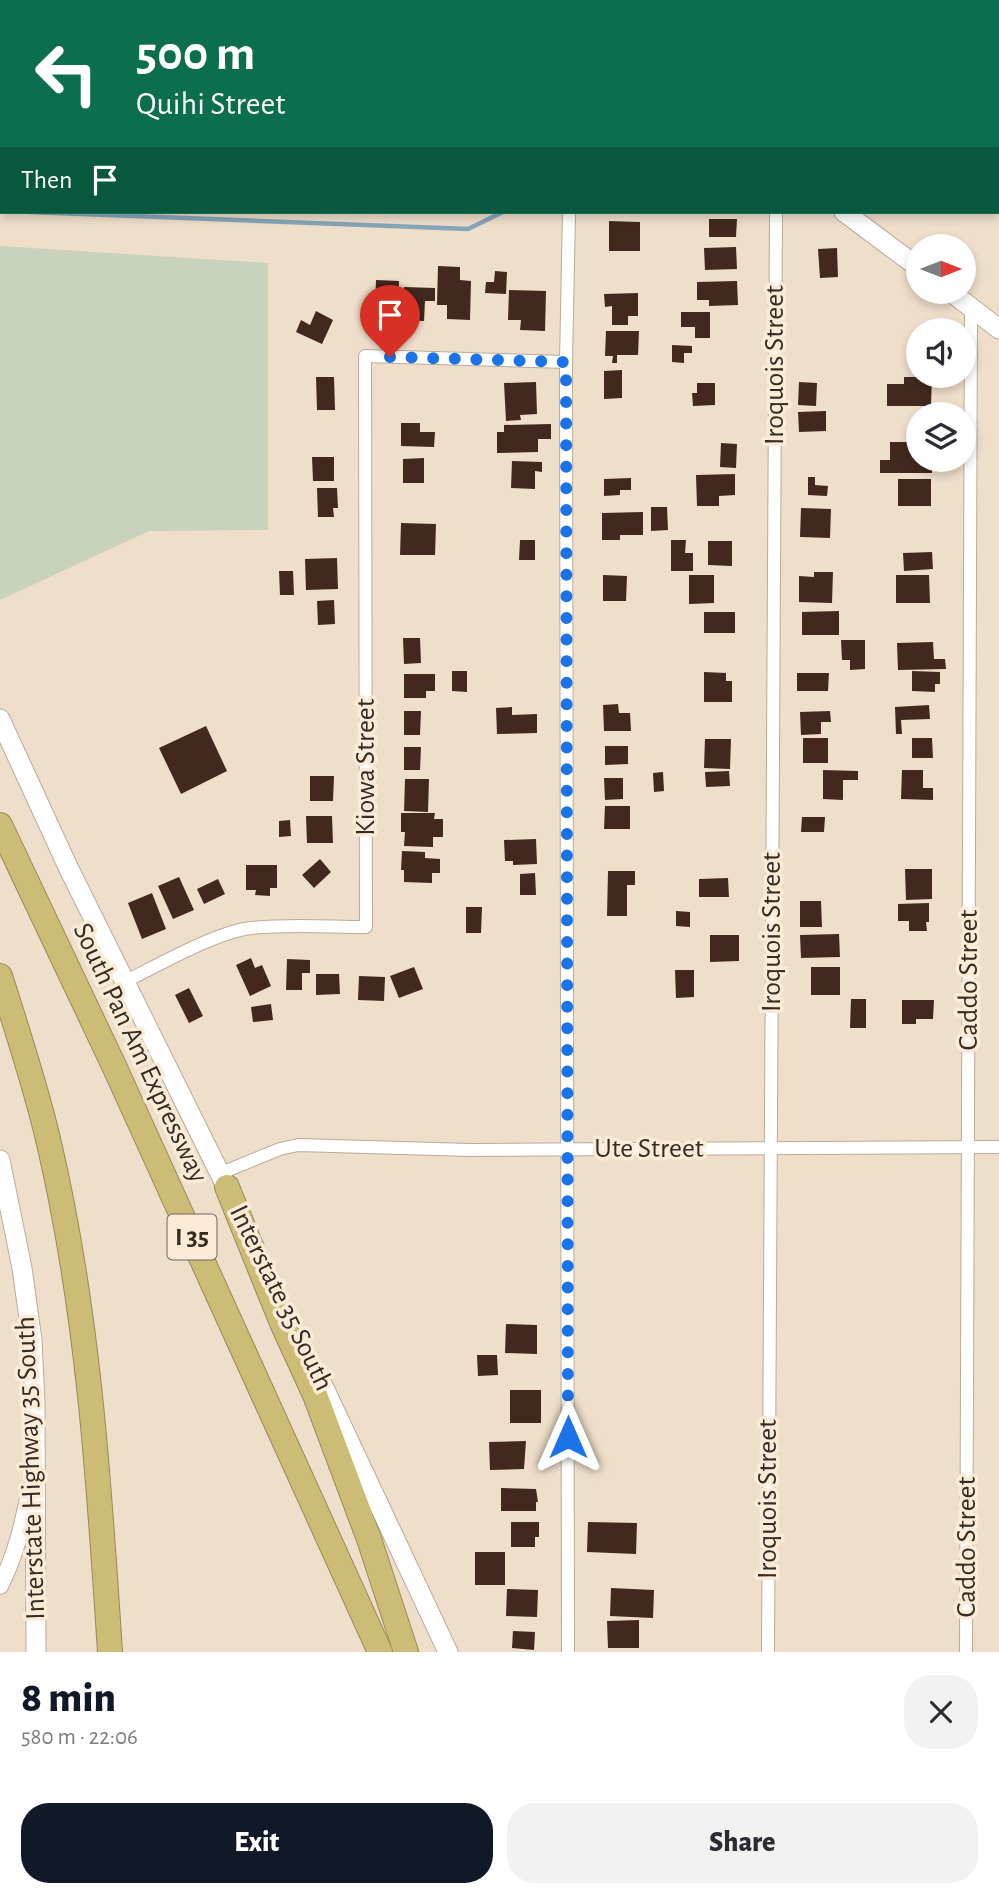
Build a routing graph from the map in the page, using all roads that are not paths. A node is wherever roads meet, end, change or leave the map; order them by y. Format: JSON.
{"nodes":[{"id":1,"x":569,"y":214,"type":"edge"},
{"id":2,"x":776,"y":214,"type":"edge"},
{"id":3,"x":847,"y":214,"type":"edge"},
{"id":4,"x":906,"y":258,"type":"edge"},
{"id":5,"x":966,"y":304,"type":"edge"},
{"id":6,"x":971,"y":308,"type":"junction"},
{"id":7,"x":999,"y":329,"type":"edge"},
{"id":8,"x":566,"y":362,"type":"junction"},
{"id":9,"x":0,"y":719,"type":"edge"},
{"id":10,"x":0,"y":825,"type":"edge"},
{"id":11,"x":0,"y":976,"type":"edge"},
{"id":12,"x":126,"y":981,"type":"junction"},
{"id":13,"x":0,"y":1019,"type":"edge"},
{"id":14,"x":48,"y":1138,"type":"junction"},
{"id":15,"x":968,"y":1147,"type":"junction"},
{"id":16,"x":999,"y":1147,"type":"edge"},
{"id":17,"x":771,"y":1148,"type":"junction"},
{"id":18,"x":568,"y":1150,"type":"junction"},
{"id":19,"x":0,"y":1160,"type":"edge"},
{"id":20,"x":224,"y":1180,"type":"junction"},
{"id":21,"x":34,"y":1470,"type":"junction"},
{"id":22,"x":0,"y":1586,"type":"edge"},
{"id":23,"x":36,"y":1652,"type":"edge"},
{"id":24,"x":110,"y":1652,"type":"edge"},
{"id":25,"x":380,"y":1652,"type":"edge"},
{"id":26,"x":406,"y":1652,"type":"edge"},
{"id":27,"x":448,"y":1652,"type":"edge"},
{"id":28,"x":568,"y":1652,"type":"edge"},
{"id":29,"x":768,"y":1652,"type":"edge"},
{"id":30,"x":966,"y":1652,"type":"edge"}],
"edges":[{"from":1,"to":8,"type":"street"},
{"from":2,"to":17,"type":"street","name":"Iroquois Street"},
{"from":3,"to":4,"type":"main road"},
{"from":5,"to":6,"type":"main road"},
{"from":6,"to":7,"type":"main road"},
{"from":6,"to":15,"type":"street","name":"Caddo Street"},
{"from":8,"to":12,"type":"street","name":"Kiowa Street"},
{"from":8,"to":18,"type":"street"},
{"from":9,"to":12,"type":"main road","name":"Interstate 35 South"},
{"from":10,"to":25,"type":"highway","name":"South Pan Am Expressway","number":"I 35"},
{"from":11,"to":14,"type":"highway"},
{"from":12,"to":20,"type":"main road","name":"Interstate 35 South"},
{"from":13,"to":14,"type":"highway"},
{"from":14,"to":24,"type":"highway"},
{"from":15,"to":16,"type":"street","name":"Ute Street"},
{"from":15,"to":17,"type":"street","name":"Ute Street"},
{"from":15,"to":30,"type":"street","name":"Caddo Street"},
{"from":17,"to":18,"type":"street","name":"Ute Street"},
{"from":17,"to":29,"type":"street","name":"Iroquois Street"},
{"from":18,"to":20,"type":"street","name":"Ute Street"},
{"from":18,"to":28,"type":"street"},
{"from":19,"to":21,"type":"main road","name":"Interstate Highway 35 South"},
{"from":20,"to":26,"type":"highway"},
{"from":20,"to":27,"type":"main road","name":"Interstate 35 South"},
{"from":21,"to":22,"type":"street"},
{"from":21,"to":23,"type":"main road","name":"Interstate Highway 35 South"}]}
